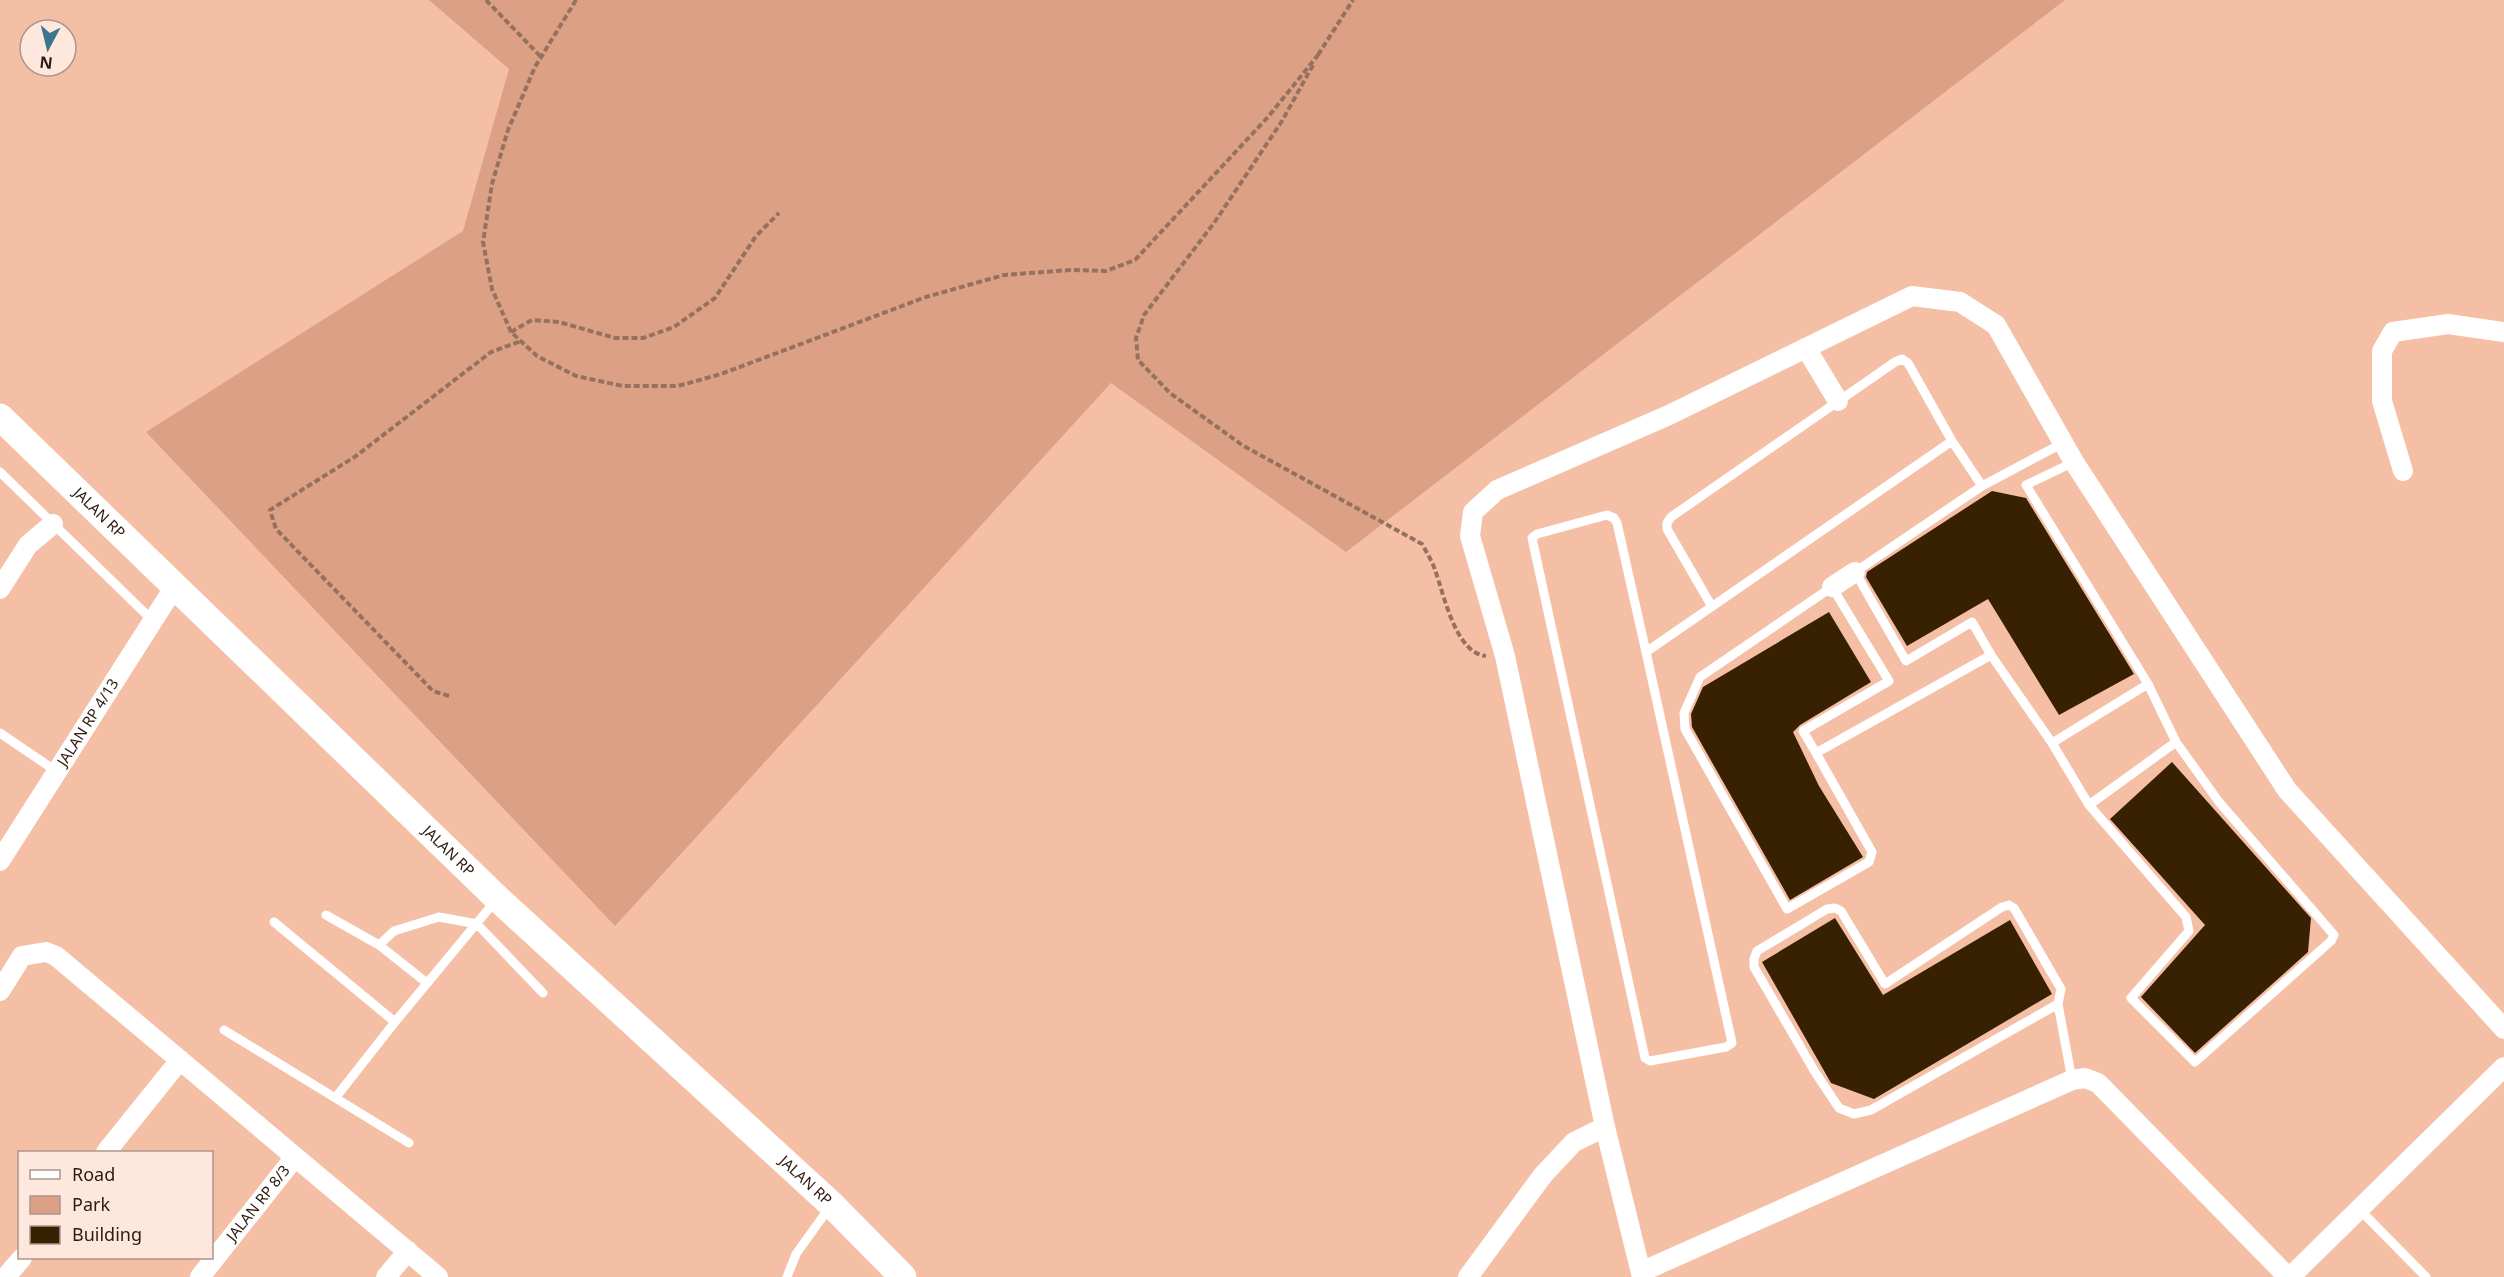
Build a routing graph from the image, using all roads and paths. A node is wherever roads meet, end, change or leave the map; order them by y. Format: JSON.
{"nodes":[{"id":1,"x":486,"y":0,"type":"edge"},
{"id":2,"x":576,"y":0,"type":"edge"},
{"id":3,"x":1353,"y":0,"type":"edge"},
{"id":4,"x":1318,"y":55,"type":"junction"},
{"id":5,"x":541,"y":57,"type":"junction"},
{"id":6,"x":779,"y":213,"type":"dead end"},
{"id":7,"x":512,"y":332,"type":"junction"},
{"id":8,"x":2504,"y":332,"type":"edge"},
{"id":9,"x":521,"y":341,"type":"junction"},
{"id":10,"x":1806,"y":348,"type":"junction"},
{"id":11,"x":1838,"y":401,"type":"junction"},
{"id":12,"x":0,"y":417,"type":"edge"},
{"id":13,"x":1952,"y":441,"type":"junction"},
{"id":14,"x":2062,"y":443,"type":"junction"},
{"id":15,"x":2074,"y":462,"type":"junction"},
{"id":16,"x":2403,"y":471,"type":"dead end"},
{"id":17,"x":0,"y":472,"type":"edge"},
{"id":18,"x":1982,"y":486,"type":"junction"},
{"id":19,"x":53,"y":524,"type":"junction"},
{"id":20,"x":1855,"y":572,"type":"junction"},
{"id":21,"x":175,"y":586,"type":"junction"},
{"id":22,"x":1832,"y":587,"type":"junction"},
{"id":23,"x":0,"y":589,"type":"edge"},
{"id":24,"x":1712,"y":605,"type":"junction"},
{"id":25,"x":152,"y":620,"type":"junction"},
{"id":26,"x":1646,"y":652,"type":"junction"},
{"id":27,"x":1991,"y":655,"type":"junction"},
{"id":28,"x":1505,"y":656,"type":"junction"},
{"id":29,"x":2148,"y":684,"type":"junction"},
{"id":30,"x":449,"y":696,"type":"dead end"},
{"id":31,"x":0,"y":733,"type":"edge"},
{"id":32,"x":2176,"y":742,"type":"junction"},
{"id":33,"x":2052,"y":743,"type":"junction"},
{"id":34,"x":1816,"y":753,"type":"junction"},
{"id":35,"x":56,"y":771,"type":"junction"},
{"id":36,"x":2089,"y":805,"type":"junction"},
{"id":37,"x":0,"y":861,"type":"edge"},
{"id":38,"x":497,"y":898,"type":"junction"},
{"id":39,"x":326,"y":915,"type":"dead end"},
{"id":40,"x":274,"y":922,"type":"dead end"},
{"id":41,"x":477,"y":924,"type":"junction"},
{"id":42,"x":379,"y":945,"type":"junction"},
{"id":43,"x":427,"y":983,"type":"junction"},
{"id":44,"x":0,"y":991,"type":"edge"},
{"id":45,"x":543,"y":993,"type":"dead end"},
{"id":46,"x":2058,"y":1004,"type":"junction"},
{"id":47,"x":395,"y":1022,"type":"junction"},
{"id":48,"x":2504,"y":1029,"type":"edge"},
{"id":49,"x":224,"y":1030,"type":"dead end"},
{"id":50,"x":180,"y":1060,"type":"junction"},
{"id":51,"x":2504,"y":1067,"type":"edge"},
{"id":52,"x":2072,"y":1080,"type":"junction"},
{"id":53,"x":336,"y":1097,"type":"junction"},
{"id":54,"x":1605,"y":1127,"type":"junction"},
{"id":55,"x":409,"y":1143,"type":"dead end"},
{"id":56,"x":107,"y":1151,"type":"edge"},
{"id":57,"x":295,"y":1157,"type":"junction"},
{"id":58,"x":831,"y":1204,"type":"junction"},
{"id":59,"x":2360,"y":1210,"type":"junction"},
{"id":60,"x":408,"y":1251,"type":"junction"},
{"id":61,"x":20,"y":1259,"type":"edge"},
{"id":62,"x":8,"y":1272,"type":"edge"},
{"id":63,"x":1641,"y":1275,"type":"edge"},
{"id":64,"x":200,"y":1277,"type":"edge"},
{"id":65,"x":386,"y":1277,"type":"edge"},
{"id":66,"x":438,"y":1277,"type":"edge"},
{"id":67,"x":787,"y":1277,"type":"edge"},
{"id":68,"x":903,"y":1277,"type":"edge"},
{"id":69,"x":1468,"y":1277,"type":"edge"},
{"id":70,"x":2289,"y":1277,"type":"edge"},
{"id":71,"x":2426,"y":1277,"type":"edge"}],
"edges":[{"from":1,"to":5,"type":"path"},
{"from":2,"to":5,"type":"path"},
{"from":3,"to":4,"type":"path"},
{"from":4,"to":9,"type":"path"},
{"from":4,"to":28,"type":"path"},
{"from":5,"to":7,"type":"path"},
{"from":6,"to":7,"type":"path"},
{"from":7,"to":9,"type":"path"},
{"from":8,"to":16,"type":"street"},
{"from":9,"to":30,"type":"path"},
{"from":10,"to":11,"type":"street"},
{"from":10,"to":14,"type":"street"},
{"from":10,"to":28,"type":"street"},
{"from":11,"to":13,"type":"lane"},
{"from":11,"to":24,"type":"lane"},
{"from":12,"to":21,"type":"street","name":"JALAN RP"},
{"from":13,"to":18,"type":"lane"},
{"from":13,"to":24,"type":"lane"},
{"from":14,"to":15,"type":"street"},
{"from":14,"to":18,"type":"lane"},
{"from":15,"to":29,"type":"lane"},
{"from":15,"to":48,"type":"street"},
{"from":17,"to":19,"type":"lane"},
{"from":18,"to":20,"type":"lane"},
{"from":19,"to":23,"type":"street"},
{"from":19,"to":25,"type":"lane"},
{"from":20,"to":22,"type":"street"},
{"from":20,"to":27,"type":"lane"},
{"from":21,"to":25,"type":"street","name":"JALAN RP 4/13"},
{"from":21,"to":38,"type":"street","name":"JALAN RP"},
{"from":22,"to":34,"type":"lane"},
{"from":22,"to":34,"type":"lane"},
{"from":24,"to":26,"type":"lane"},
{"from":25,"to":35,"type":"street","name":"JALAN RP 4/13"},
{"from":26,"to":26,"type":"lane"},
{"from":27,"to":33,"type":"lane"},
{"from":27,"to":34,"type":"lane"},
{"from":28,"to":54,"type":"street"},
{"from":29,"to":32,"type":"lane"},
{"from":29,"to":33,"type":"lane"},
{"from":31,"to":35,"type":"lane"},
{"from":32,"to":36,"type":"lane"},
{"from":32,"to":36,"type":"lane"},
{"from":33,"to":36,"type":"lane"},
{"from":35,"to":37,"type":"street","name":"JALAN RP 4/13"},
{"from":38,"to":41,"type":"lane"},
{"from":38,"to":58,"type":"street","name":"JALAN RP"},
{"from":39,"to":42,"type":"lane"},
{"from":40,"to":47,"type":"lane"},
{"from":41,"to":42,"type":"lane"},
{"from":41,"to":43,"type":"lane"},
{"from":41,"to":45,"type":"lane"},
{"from":42,"to":43,"type":"lane"},
{"from":43,"to":47,"type":"lane"},
{"from":44,"to":50,"type":"street"},
{"from":46,"to":46,"type":"lane"},
{"from":46,"to":52,"type":"lane"},
{"from":47,"to":53,"type":"lane"},
{"from":49,"to":53,"type":"lane"},
{"from":50,"to":56,"type":"street"},
{"from":50,"to":57,"type":"street"},
{"from":51,"to":59,"type":"street"},
{"from":52,"to":63,"type":"street"},
{"from":52,"to":70,"type":"street"},
{"from":53,"to":55,"type":"lane"},
{"from":54,"to":63,"type":"street"},
{"from":54,"to":69,"type":"street"},
{"from":57,"to":60,"type":"street"},
{"from":57,"to":64,"type":"street","name":"JALAN RP 8/3"},
{"from":58,"to":67,"type":"lane"},
{"from":58,"to":68,"type":"street","name":"JALAN RP"},
{"from":59,"to":70,"type":"street"},
{"from":59,"to":71,"type":"lane"},
{"from":60,"to":65,"type":"street"},
{"from":60,"to":66,"type":"street"},
{"from":61,"to":62,"type":"street"}]}
